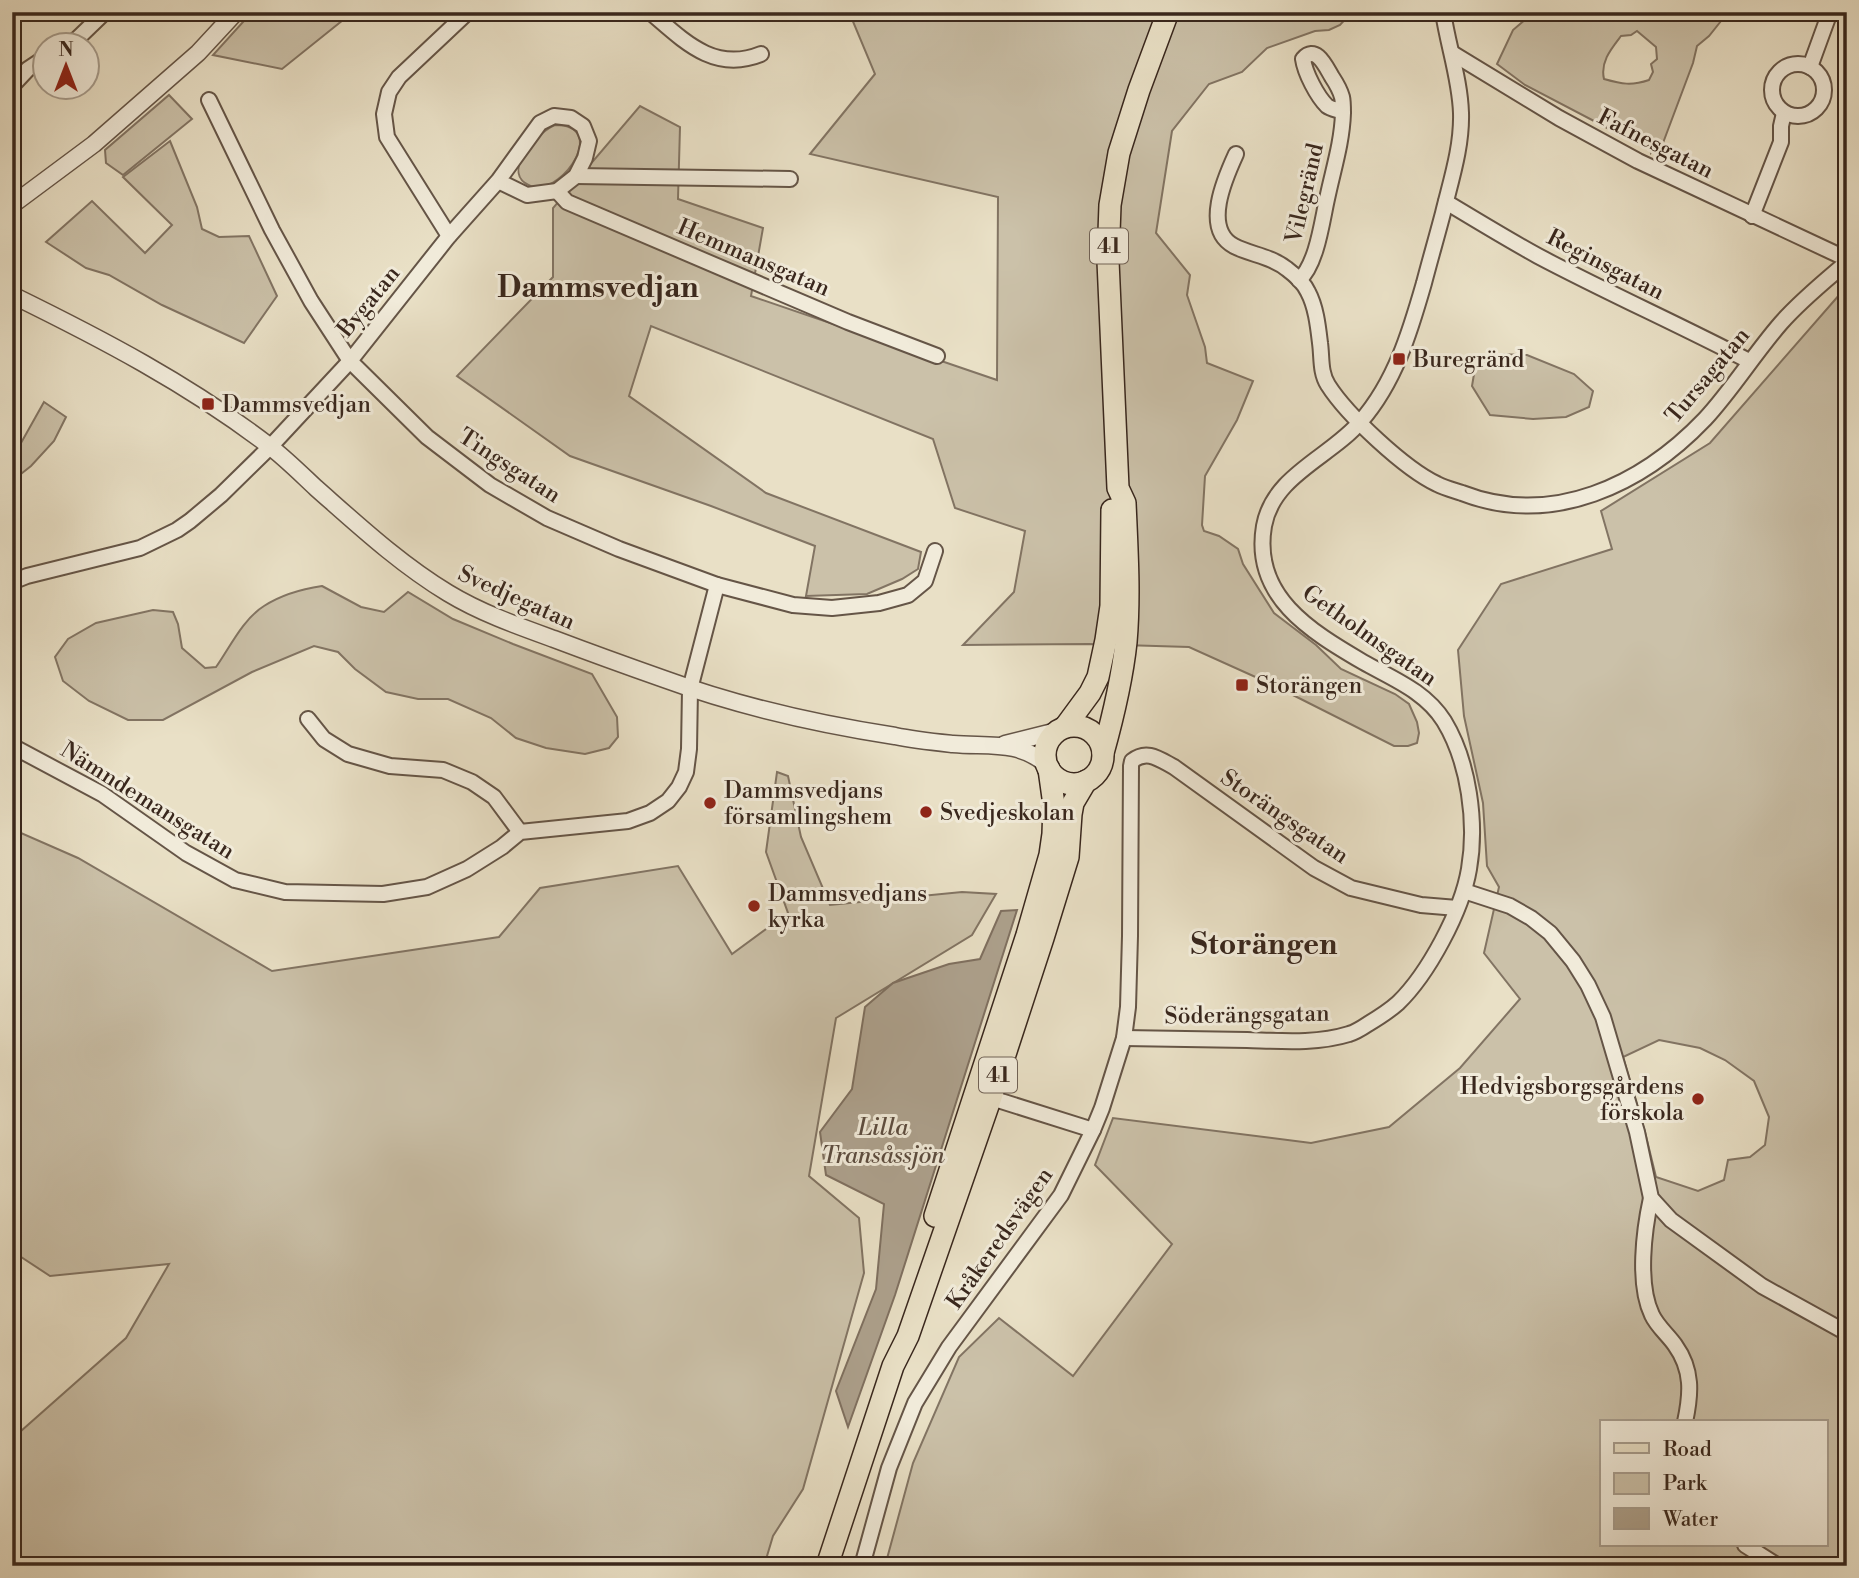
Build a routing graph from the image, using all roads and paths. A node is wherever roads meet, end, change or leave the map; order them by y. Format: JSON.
{"nodes":[{"id":1,"x":106,"y":12,"type":"edge"},
{"id":2,"x":468,"y":12,"type":"edge"},
{"id":3,"x":650,"y":12,"type":"edge"},
{"id":4,"x":1168,"y":12,"type":"edge"},
{"id":5,"x":1443,"y":12,"type":"edge"},
{"id":6,"x":1830,"y":12,"type":"edge"},
{"id":7,"x":227,"y":15,"type":"edge"},
{"id":8,"x":85,"y":32,"type":"edge"},
{"id":9,"x":1452,"y":53,"type":"junction"},
{"id":10,"x":761,"y":54,"type":"dead end"},
{"id":11,"x":32,"y":66,"type":"edge"},
{"id":12,"x":1810,"y":67,"type":"junction"},
{"id":13,"x":12,"y":86,"type":"edge"},
{"id":14,"x":209,"y":100,"type":"dead end"},
{"id":15,"x":1343,"y":112,"type":"dead end"},
{"id":16,"x":1784,"y":113,"type":"junction"},
{"id":17,"x":1236,"y":154,"type":"dead end"},
{"id":18,"x":576,"y":176,"type":"junction"},
{"id":19,"x":790,"y":179,"type":"dead end"},
{"id":20,"x":498,"y":181,"type":"junction"},
{"id":21,"x":557,"y":191,"type":"junction"},
{"id":22,"x":1446,"y":202,"type":"junction"},
{"id":23,"x":12,"y":205,"type":"edge"},
{"id":24,"x":1752,"y":216,"type":"junction"},
{"id":25,"x":449,"y":236,"type":"junction"},
{"id":26,"x":1847,"y":260,"type":"edge"},
{"id":27,"x":1299,"y":280,"type":"junction"},
{"id":28,"x":12,"y":295,"type":"edge"},
{"id":29,"x":937,"y":356,"type":"dead end"},
{"id":30,"x":350,"y":361,"type":"junction"},
{"id":31,"x":1749,"y":361,"type":"junction"},
{"id":32,"x":1360,"y":422,"type":"junction"},
{"id":33,"x":270,"y":447,"type":"junction"},
{"id":34,"x":1118,"y":488,"type":"junction"},
{"id":35,"x":935,"y":551,"type":"dead end"},
{"id":36,"x":12,"y":582,"type":"edge"},
{"id":37,"x":717,"y":585,"type":"junction"},
{"id":38,"x":690,"y":689,"type":"junction"},
{"id":39,"x":308,"y":719,"type":"dead end"},
{"id":40,"x":1061,"y":729,"type":"junction"},
{"id":41,"x":12,"y":746,"type":"edge"},
{"id":42,"x":999,"y":746,"type":"junction"},
{"id":43,"x":1103,"y":753,"type":"junction"},
{"id":44,"x":1136,"y":757,"type":"joint"},
{"id":45,"x":1048,"y":767,"type":"junction"},
{"id":46,"x":1086,"y":781,"type":"junction"},
{"id":47,"x":520,"y":832,"type":"junction"},
{"id":48,"x":1464,"y":891,"type":"junction"},
{"id":49,"x":1457,"y":908,"type":"junction"},
{"id":50,"x":1124,"y":1038,"type":"junction"},
{"id":51,"x":983,"y":1095,"type":"junction"},
{"id":52,"x":1093,"y":1130,"type":"junction"},
{"id":53,"x":1651,"y":1198,"type":"junction"},
{"id":54,"x":1847,"y":1333,"type":"edge"},
{"id":55,"x":1685,"y":1420,"type":"edge"},
{"id":56,"x":1747,"y":1546,"type":"edge"},
{"id":57,"x":827,"y":1566,"type":"edge"},
{"id":58,"x":862,"y":1566,"type":"edge"},
{"id":59,"x":1778,"y":1566,"type":"edge"}],
"edges":[{"from":1,"to":8,"type":"street"},
{"from":2,"to":25,"type":"street"},
{"from":3,"to":10,"type":"street"},
{"from":4,"to":34,"type":"main road","number":"41"},
{"from":5,"to":9,"type":"street","name":"Getholmsgatan"},
{"from":6,"to":12,"type":"street"},
{"from":7,"to":23,"type":"street"},
{"from":9,"to":22,"type":"street","name":"Getholmsgatan"},
{"from":9,"to":24,"type":"street","name":"Fafnesgatan"},
{"from":11,"to":13,"type":"street"},
{"from":12,"to":16,"type":"street"},
{"from":12,"to":16,"type":"street"},
{"from":14,"to":30,"type":"street","name":"Tingsgatan"},
{"from":15,"to":27,"type":"street","name":"Vilegränd"},
{"from":16,"to":24,"type":"street"},
{"from":17,"to":27,"type":"street"},
{"from":18,"to":19,"type":"street"},
{"from":18,"to":20,"type":"street","name":"Bygatan"},
{"from":18,"to":21,"type":"street"},
{"from":20,"to":21,"type":"street"},
{"from":20,"to":25,"type":"street","name":"Bygatan"},
{"from":21,"to":29,"type":"street","name":"Hemmansgatan"},
{"from":22,"to":31,"type":"street","name":"Reginsgatan"},
{"from":22,"to":32,"type":"street","name":"Getholmsgatan"},
{"from":24,"to":26,"type":"street","name":"Fafnesgatan"},
{"from":25,"to":30,"type":"street","name":"Bygatan"},
{"from":26,"to":31,"type":"street","name":"Tursagatan"},
{"from":27,"to":32,"type":"street","name":"Tursagatan"},
{"from":28,"to":33,"type":"street","name":"Svedjegatan"},
{"from":30,"to":33,"type":"street","name":"Bygatan"},
{"from":30,"to":37,"type":"street","name":"Tingsgatan"},
{"from":31,"to":32,"type":"street","name":"Tursagatan"},
{"from":32,"to":48,"type":"street","name":"Getholmsgatan"},
{"from":33,"to":36,"type":"street"},
{"from":33,"to":38,"type":"street","name":"Svedjegatan"},
{"from":34,"to":40,"type":"main road","number":"41"},
{"from":34,"to":43,"type":"main road","number":"41"},
{"from":35,"to":37,"type":"street","name":"Tingsgatan"},
{"from":37,"to":38,"type":"street"},
{"from":38,"to":42,"type":"street","name":"Svedjegatan"},
{"from":38,"to":47,"type":"street"},
{"from":39,"to":47,"type":"street"},
{"from":40,"to":42,"type":"street","name":"Svedjegatan"},
{"from":40,"to":43,"type":"main road"},
{"from":40,"to":45,"type":"main road","number":"41"},
{"from":41,"to":47,"type":"street","name":"Nämndemansgatan"},
{"from":42,"to":45,"type":"street","name":"Svedjegatan"},
{"from":43,"to":46,"type":"main road","number":"41"},
{"from":44,"to":49,"type":"street","name":"Storängsgatan"},
{"from":44,"to":50,"type":"street","name":"Kråkeredsvägen"},
{"from":45,"to":46,"type":"main road"},
{"from":45,"to":51,"type":"main road","number":"41"},
{"from":46,"to":51,"type":"main road","number":"41"},
{"from":48,"to":49,"type":"street","name":"Söderängsgatan"},
{"from":48,"to":53,"type":"street"},
{"from":49,"to":50,"type":"street","name":"Söderängsgatan"},
{"from":50,"to":52,"type":"street","name":"Kråkeredsvägen"},
{"from":51,"to":52,"type":"street"},
{"from":51,"to":57,"type":"main road","number":"41"},
{"from":52,"to":58,"type":"street","name":"Kråkeredsvägen"},
{"from":53,"to":54,"type":"street"},
{"from":53,"to":55,"type":"street"},
{"from":56,"to":59,"type":"street"}]}
